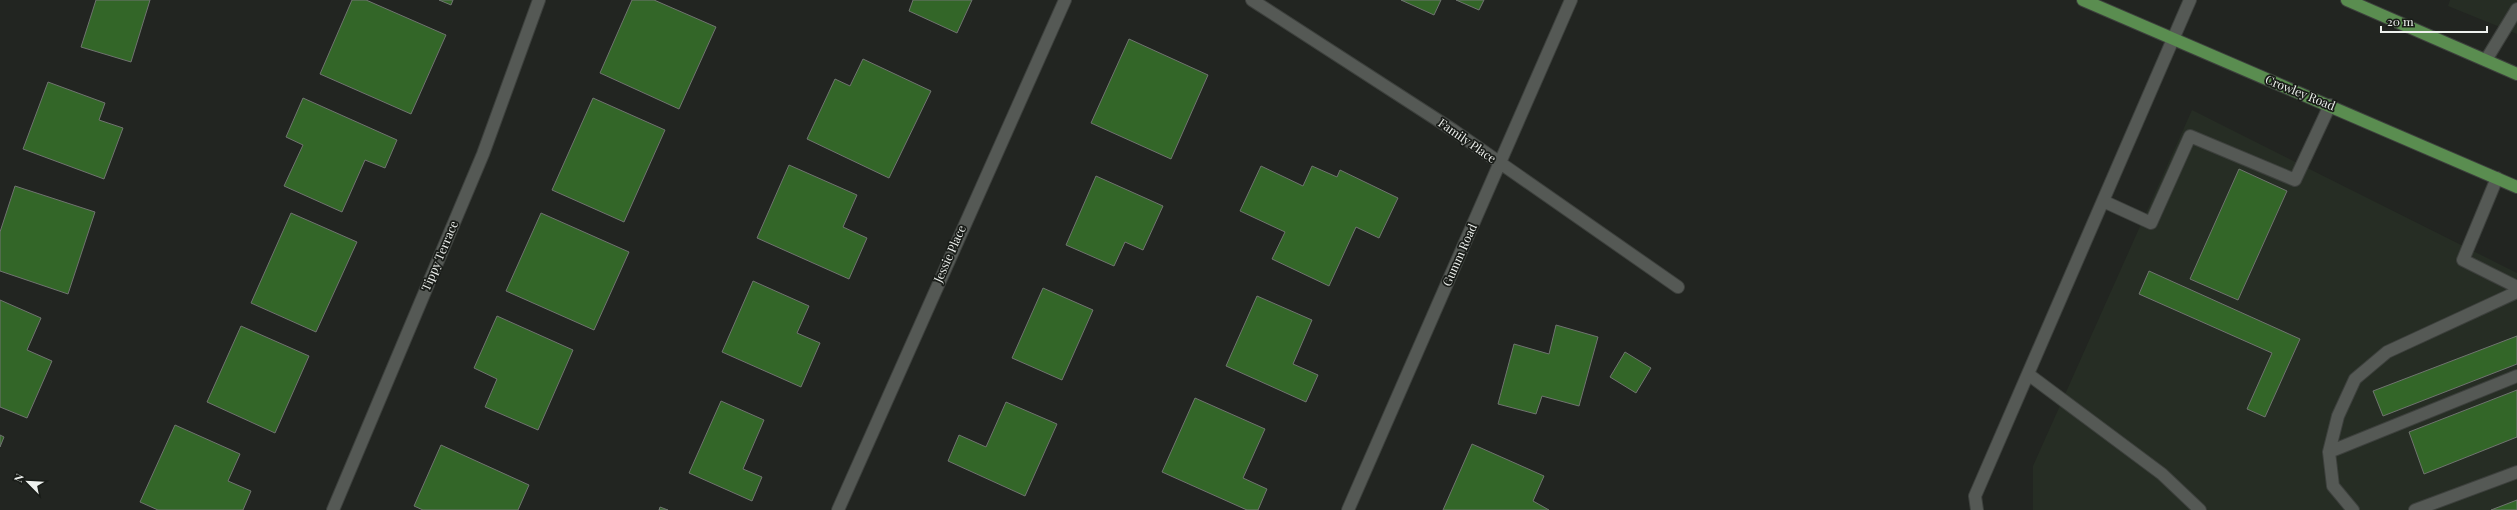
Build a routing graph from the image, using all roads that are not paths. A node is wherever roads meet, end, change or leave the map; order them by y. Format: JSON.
{"nodes":[{"id":1,"x":540,"y":0,"type":"edge"},
{"id":2,"x":1064,"y":0,"type":"edge"},
{"id":3,"x":1252,"y":0,"type":"edge"},
{"id":4,"x":1571,"y":0,"type":"edge"},
{"id":5,"x":2083,"y":0,"type":"edge"},
{"id":6,"x":2190,"y":0,"type":"edge"},
{"id":7,"x":2347,"y":0,"type":"edge"},
{"id":8,"x":2517,"y":9,"type":"edge"},
{"id":9,"x":2173,"y":39,"type":"junction"},
{"id":10,"x":2486,"y":60,"type":"junction"},
{"id":11,"x":2517,"y":74,"type":"edge"},
{"id":12,"x":2330,"y":105,"type":"junction"},
{"id":13,"x":1500,"y":164,"type":"junction"},
{"id":14,"x":2497,"y":178,"type":"junction"},
{"id":15,"x":2517,"y":187,"type":"edge"},
{"id":16,"x":2103,"y":201,"type":"junction"},
{"id":17,"x":1678,"y":287,"type":"dead end"},
{"id":18,"x":2517,"y":288,"type":"edge"},
{"id":19,"x":2517,"y":292,"type":"edge"},
{"id":20,"x":2028,"y":374,"type":"junction"},
{"id":21,"x":2517,"y":376,"type":"edge"},
{"id":22,"x":2329,"y":452,"type":"junction"},
{"id":23,"x":2517,"y":472,"type":"edge"},
{"id":24,"x":332,"y":510,"type":"edge"},
{"id":25,"x":838,"y":510,"type":"edge"},
{"id":26,"x":1348,"y":510,"type":"edge"},
{"id":27,"x":1977,"y":510,"type":"edge"},
{"id":28,"x":2200,"y":510,"type":"edge"},
{"id":29,"x":2353,"y":510,"type":"edge"},
{"id":30,"x":2415,"y":510,"type":"edge"}],
"edges":[{"from":1,"to":24,"type":"street","name":"Tippy Terrace"},
{"from":2,"to":25,"type":"street","name":"Jessie Place"},
{"from":3,"to":13,"type":"street","name":"Family Place"},
{"from":4,"to":13,"type":"street","name":"Gumm Road"},
{"from":5,"to":9,"type":"main road","name":"Crowley Road"},
{"from":6,"to":9,"type":"street"},
{"from":7,"to":10,"type":"main road"},
{"from":8,"to":10,"type":"street"},
{"from":9,"to":12,"type":"main road","name":"Crowley Road"},
{"from":9,"to":16,"type":"street"},
{"from":10,"to":11,"type":"main road"},
{"from":12,"to":14,"type":"main road","name":"Crowley Road"},
{"from":12,"to":16,"type":"street"},
{"from":13,"to":17,"type":"street","name":"Family Place"},
{"from":13,"to":26,"type":"street","name":"Gumm Road"},
{"from":14,"to":15,"type":"main road","name":"Crowley Road"},
{"from":14,"to":18,"type":"street"},
{"from":16,"to":20,"type":"street"},
{"from":19,"to":22,"type":"street"},
{"from":20,"to":27,"type":"street"},
{"from":20,"to":28,"type":"street"},
{"from":21,"to":22,"type":"street"},
{"from":22,"to":29,"type":"street"},
{"from":23,"to":30,"type":"street"}]}
